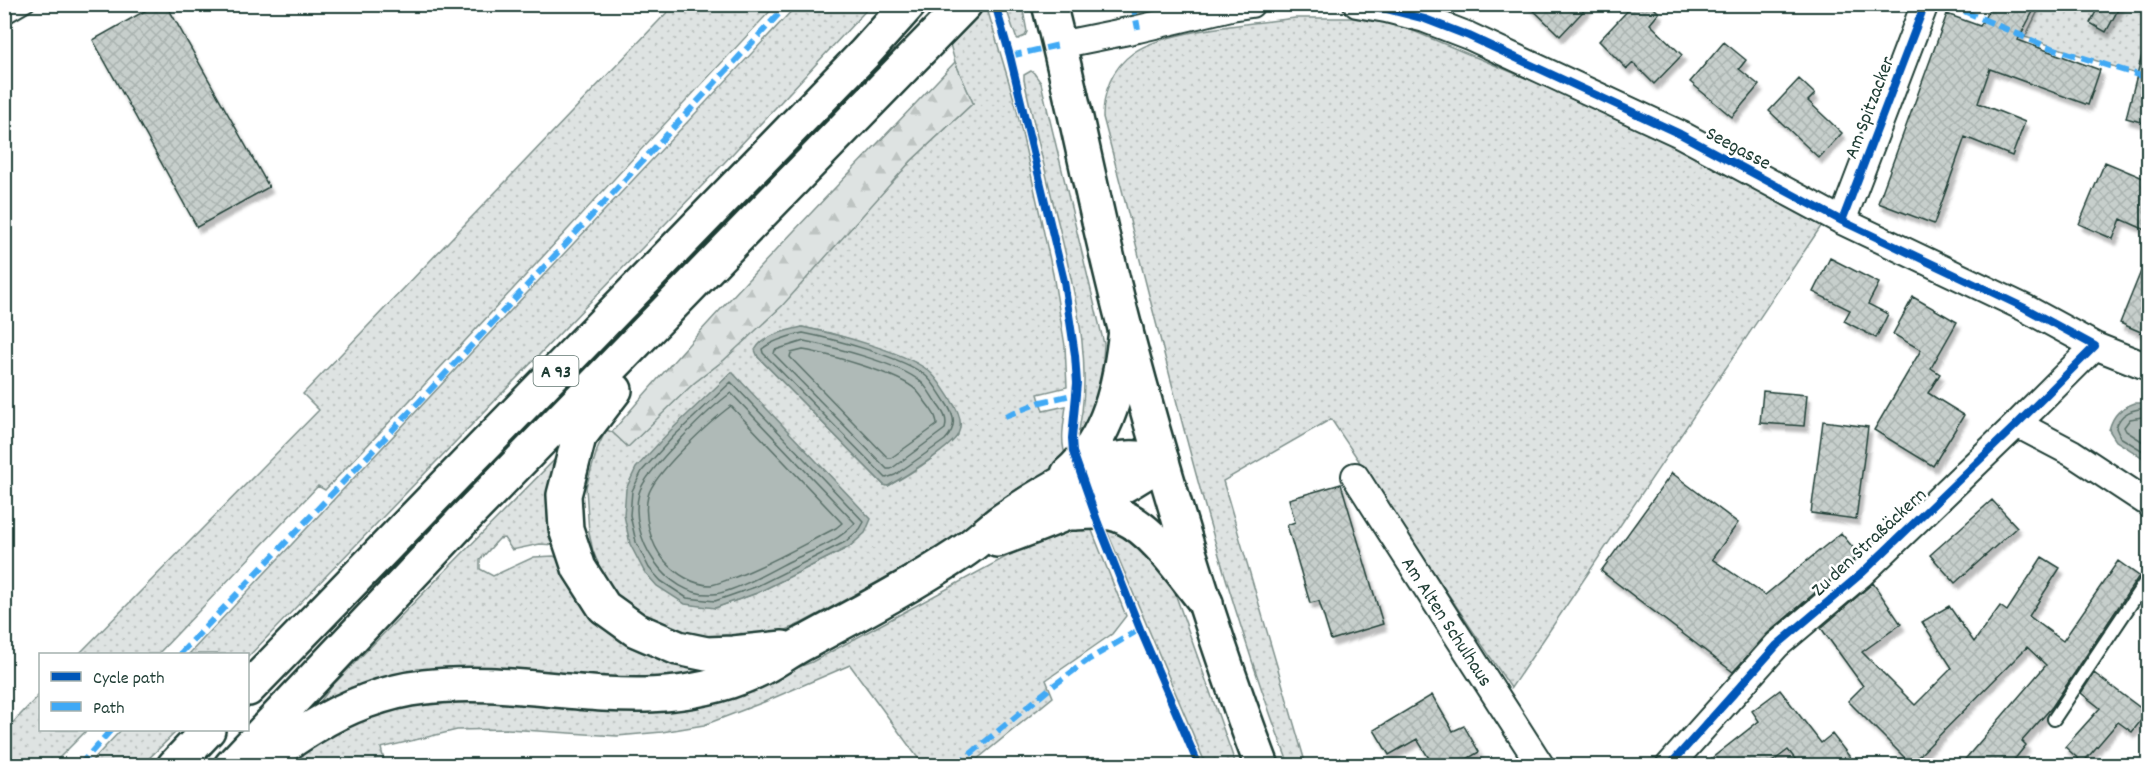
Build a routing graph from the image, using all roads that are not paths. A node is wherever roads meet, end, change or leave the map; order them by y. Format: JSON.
{"nodes":[{"id":1,"x":28,"y":4,"type":"edge"},
{"id":2,"x":909,"y":4,"type":"edge"},
{"id":3,"x":1049,"y":4,"type":"edge"},
{"id":4,"x":1251,"y":4,"type":"edge"},
{"id":5,"x":1357,"y":4,"type":"edge"},
{"id":6,"x":1925,"y":4,"type":"edge"},
{"id":7,"x":955,"y":15,"type":"edge"},
{"id":8,"x":4,"y":18,"type":"edge"},
{"id":9,"x":1059,"y":45,"type":"junction"},
{"id":10,"x":1842,"y":221,"type":"junction"},
{"id":11,"x":700,"y":278,"type":"junction"},
{"id":12,"x":1126,"y":330,"type":"junction"},
{"id":13,"x":2096,"y":345,"type":"junction"},
{"id":14,"x":2148,"y":367,"type":"edge"},
{"id":15,"x":2017,"y":424,"type":"junction"},
{"id":16,"x":1162,"y":461,"type":"junction"},
{"id":17,"x":1355,"y":476,"type":"dead end"},
{"id":18,"x":1062,"y":500,"type":"junction"},
{"id":19,"x":2148,"y":503,"type":"edge"},
{"id":20,"x":2148,"y":578,"type":"edge"},
{"id":21,"x":1206,"y":603,"type":"junction"},
{"id":22,"x":797,"y":646,"type":"junction"},
{"id":23,"x":249,"y":688,"type":"edge"},
{"id":24,"x":2054,"y":719,"type":"dead end"},
{"id":25,"x":206,"y":731,"type":"edge"},
{"id":26,"x":174,"y":765,"type":"edge"},
{"id":27,"x":231,"y":765,"type":"edge"},
{"id":28,"x":255,"y":765,"type":"edge"},
{"id":29,"x":1262,"y":765,"type":"edge"},
{"id":30,"x":1541,"y":765,"type":"edge"},
{"id":31,"x":1669,"y":765,"type":"edge"}],
"edges":[{"from":1,"to":8,"type":"lane"},
{"from":2,"to":23,"type":"main road","number":"A 93"},
{"from":3,"to":9,"type":"main road"},
{"from":4,"to":9,"type":"street"},
{"from":5,"to":10,"type":"street","name":"Seegasse"},
{"from":6,"to":10,"type":"street","name":"Am Spitzacker"},
{"from":7,"to":11,"type":"main road","number":"A 93"},
{"from":9,"to":12,"type":"main road"},
{"from":10,"to":13,"type":"street","name":"Seegasse"},
{"from":11,"to":22,"type":"main road"},
{"from":11,"to":27,"type":"main road","number":"A 93"},
{"from":12,"to":16,"type":"main road"},
{"from":12,"to":18,"type":"main road"},
{"from":13,"to":14,"type":"street","name":"Seegasse"},
{"from":13,"to":15,"type":"street","name":"Zu den Straßäckern"},
{"from":15,"to":19,"type":"street"},
{"from":15,"to":31,"type":"street","name":"Zu den Straßäckern"},
{"from":16,"to":18,"type":"main road"},
{"from":16,"to":21,"type":"main road"},
{"from":17,"to":30,"type":"street","name":"Am Alten Schulhaus"},
{"from":18,"to":21,"type":"main road"},
{"from":18,"to":22,"type":"main road"},
{"from":20,"to":24,"type":"lane"},
{"from":21,"to":29,"type":"main road"},
{"from":22,"to":28,"type":"main road"},
{"from":25,"to":26,"type":"main road"}]}
